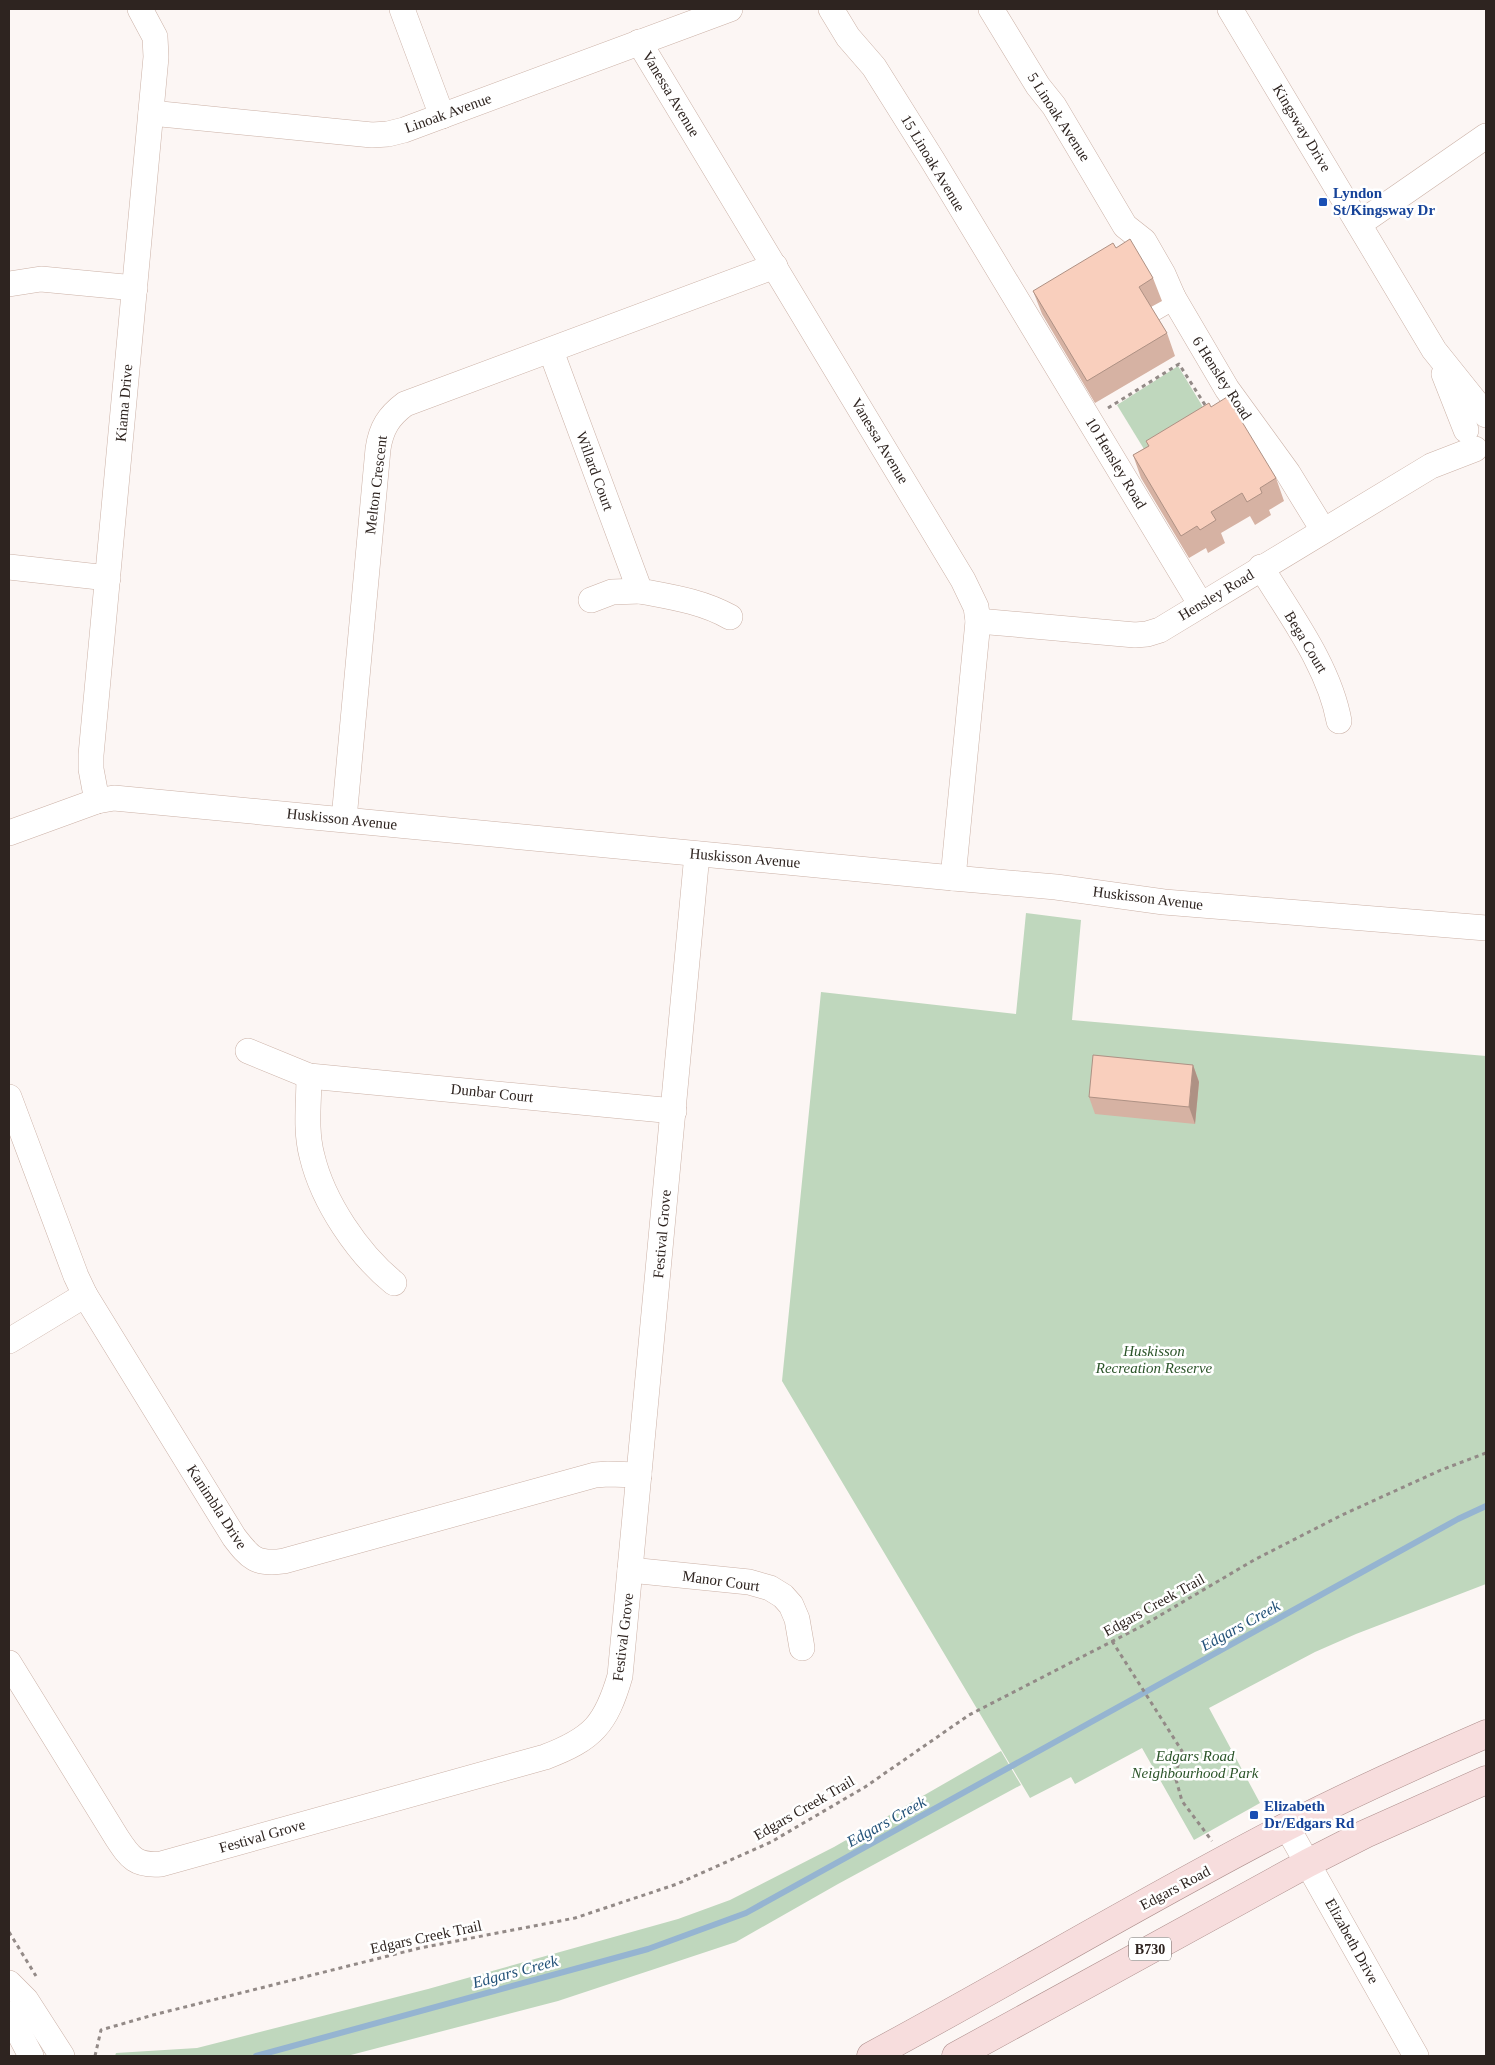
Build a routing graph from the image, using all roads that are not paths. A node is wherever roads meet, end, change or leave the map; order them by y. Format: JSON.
{"nodes":[{"id":1,"x":140,"y":9,"type":"edge"},
{"id":2,"x":402,"y":9,"type":"edge"},
{"id":3,"x":730,"y":9,"type":"edge"},
{"id":4,"x":831,"y":9,"type":"edge"},
{"id":5,"x":991,"y":9,"type":"edge"},
{"id":6,"x":1230,"y":9,"type":"edge"},
{"id":7,"x":639,"y":42,"type":"junction"},
{"id":8,"x":151,"y":114,"type":"junction"},
{"id":9,"x":442,"y":116,"type":"junction"},
{"id":10,"x":1486,"y":136,"type":"edge"},
{"id":11,"x":1360,"y":224,"type":"junction"},
{"id":12,"x":1125,"y":226,"type":"joint"},
{"id":13,"x":775,"y":266,"type":"junction"},
{"id":14,"x":9,"y":284,"type":"edge"},
{"id":15,"x":135,"y":288,"type":"junction"},
{"id":16,"x":1173,"y":297,"type":"junction"},
{"id":17,"x":1149,"y":311,"type":"edge"},
{"id":18,"x":1029,"y":323,"type":"joint"},
{"id":19,"x":550,"y":351,"type":"junction"},
{"id":20,"x":1479,"y":438,"type":"edge"},
{"id":21,"x":1323,"y":530,"type":"junction"},
{"id":22,"x":9,"y":567,"type":"edge"},
{"id":23,"x":1261,"y":567,"type":"junction"},
{"id":24,"x":108,"y":578,"type":"junction"},
{"id":25,"x":640,"y":591,"type":"junction"},
{"id":26,"x":591,"y":600,"type":"dead end"},
{"id":27,"x":1201,"y":605,"type":"junction"},
{"id":28,"x":730,"y":616,"type":"dead end"},
{"id":29,"x":978,"y":621,"type":"junction"},
{"id":30,"x":1339,"y":721,"type":"dead end"},
{"id":31,"x":97,"y":801,"type":"junction"},
{"id":32,"x":344,"y":819,"type":"junction"},
{"id":33,"x":9,"y":833,"type":"edge"},
{"id":34,"x":697,"y":854,"type":"junction"},
{"id":35,"x":953,"y":878,"type":"junction"},
{"id":36,"x":1486,"y":928,"type":"edge"},
{"id":37,"x":248,"y":1051,"type":"dead end"},
{"id":38,"x":309,"y":1076,"type":"junction"},
{"id":39,"x":10,"y":1103,"type":"edge"},
{"id":40,"x":674,"y":1111,"type":"junction"},
{"id":41,"x":394,"y":1283,"type":"dead end"},
{"id":42,"x":85,"y":1294,"type":"junction"},
{"id":43,"x":9,"y":1341,"type":"edge"},
{"id":44,"x":639,"y":1476,"type":"junction"},
{"id":45,"x":630,"y":1570,"type":"junction"},
{"id":46,"x":802,"y":1648,"type":"dead end"},
{"id":47,"x":9,"y":1663,"type":"edge"},
{"id":48,"x":1486,"y":1734,"type":"edge"},
{"id":49,"x":1486,"y":1780,"type":"edge"},
{"id":50,"x":1287,"y":1827,"type":"junction"},
{"id":51,"x":1308,"y":1863,"type":"junction"},
{"id":52,"x":9,"y":1983,"type":"edge"},
{"id":53,"x":9,"y":2014,"type":"edge"},
{"id":54,"x":30,"y":2056,"type":"edge"},
{"id":55,"x":62,"y":2056,"type":"edge"},
{"id":56,"x":871,"y":2056,"type":"edge"},
{"id":57,"x":956,"y":2056,"type":"edge"},
{"id":58,"x":1416,"y":2056,"type":"edge"}],
"edges":[{"from":1,"to":8,"type":"street","name":"Kiama Drive"},
{"from":2,"to":9,"type":"street"},
{"from":3,"to":7,"type":"street","name":"Linoak Avenue"},
{"from":4,"to":18,"type":"street","name":"15 Linoak Avenue"},
{"from":5,"to":12,"type":"street","name":"5 Linoak Avenue"},
{"from":6,"to":11,"type":"street","name":"Kingsway Drive"},
{"from":7,"to":9,"type":"street","name":"Linoak Avenue"},
{"from":7,"to":13,"type":"street","name":"Vanessa Avenue"},
{"from":8,"to":9,"type":"street","name":"Linoak Avenue"},
{"from":8,"to":15,"type":"street","name":"Kiama Drive"},
{"from":10,"to":11,"type":"street"},
{"from":11,"to":20,"type":"street","name":"Kingsway Drive"},
{"from":12,"to":16,"type":"street","name":"6 Hensley Road"},
{"from":13,"to":19,"type":"street","name":"Melton Crescent"},
{"from":13,"to":29,"type":"street","name":"Vanessa Avenue"},
{"from":14,"to":15,"type":"street"},
{"from":15,"to":24,"type":"street","name":"Kiama Drive"},
{"from":16,"to":17,"type":"street"},
{"from":16,"to":21,"type":"street","name":"6 Hensley Road"},
{"from":18,"to":27,"type":"street","name":"10 Hensley Road"},
{"from":19,"to":25,"type":"street","name":"Willard Court"},
{"from":19,"to":32,"type":"street","name":"Melton Crescent"},
{"from":20,"to":21,"type":"street","name":"Hensley Road"},
{"from":21,"to":23,"type":"street","name":"Hensley Road"},
{"from":22,"to":24,"type":"street"},
{"from":23,"to":27,"type":"street","name":"Hensley Road"},
{"from":23,"to":30,"type":"street","name":"Bega Court"},
{"from":24,"to":31,"type":"street","name":"Kiama Drive"},
{"from":25,"to":26,"type":"street"},
{"from":25,"to":28,"type":"street"},
{"from":27,"to":29,"type":"street","name":"Hensley Road"},
{"from":29,"to":35,"type":"street","name":"Vanessa Avenue"},
{"from":31,"to":32,"type":"street","name":"Huskisson Avenue"},
{"from":31,"to":33,"type":"street","name":"Huskisson Avenue"},
{"from":32,"to":34,"type":"street","name":"Huskisson Avenue"},
{"from":34,"to":35,"type":"street","name":"Huskisson Avenue"},
{"from":34,"to":40,"type":"street","name":"Festival Grove"},
{"from":35,"to":36,"type":"street","name":"Huskisson Avenue"},
{"from":37,"to":38,"type":"street","name":"Dunbar Court"},
{"from":38,"to":40,"type":"street","name":"Dunbar Court"},
{"from":38,"to":41,"type":"street"},
{"from":39,"to":42,"type":"street","name":"Kanimbla Drive"},
{"from":40,"to":44,"type":"street","name":"Festival Grove"},
{"from":42,"to":43,"type":"street"},
{"from":42,"to":44,"type":"street","name":"Kanimbla Drive"},
{"from":44,"to":45,"type":"street","name":"Festival Grove"},
{"from":45,"to":46,"type":"street","name":"Manor Court"},
{"from":45,"to":47,"type":"street","name":"Festival Grove"},
{"from":48,"to":50,"type":"main road","name":"Edgars Road","number":"B730"},
{"from":49,"to":51,"type":"main road","number":"B730"},
{"from":50,"to":51,"type":"street","name":"Elizabeth Drive"},
{"from":50,"to":56,"type":"main road","name":"Edgars Road","number":"B730"},
{"from":51,"to":57,"type":"main road","number":"B730"},
{"from":51,"to":58,"type":"street","name":"Elizabeth Drive"},
{"from":52,"to":55,"type":"street"},
{"from":53,"to":54,"type":"street"}]}
